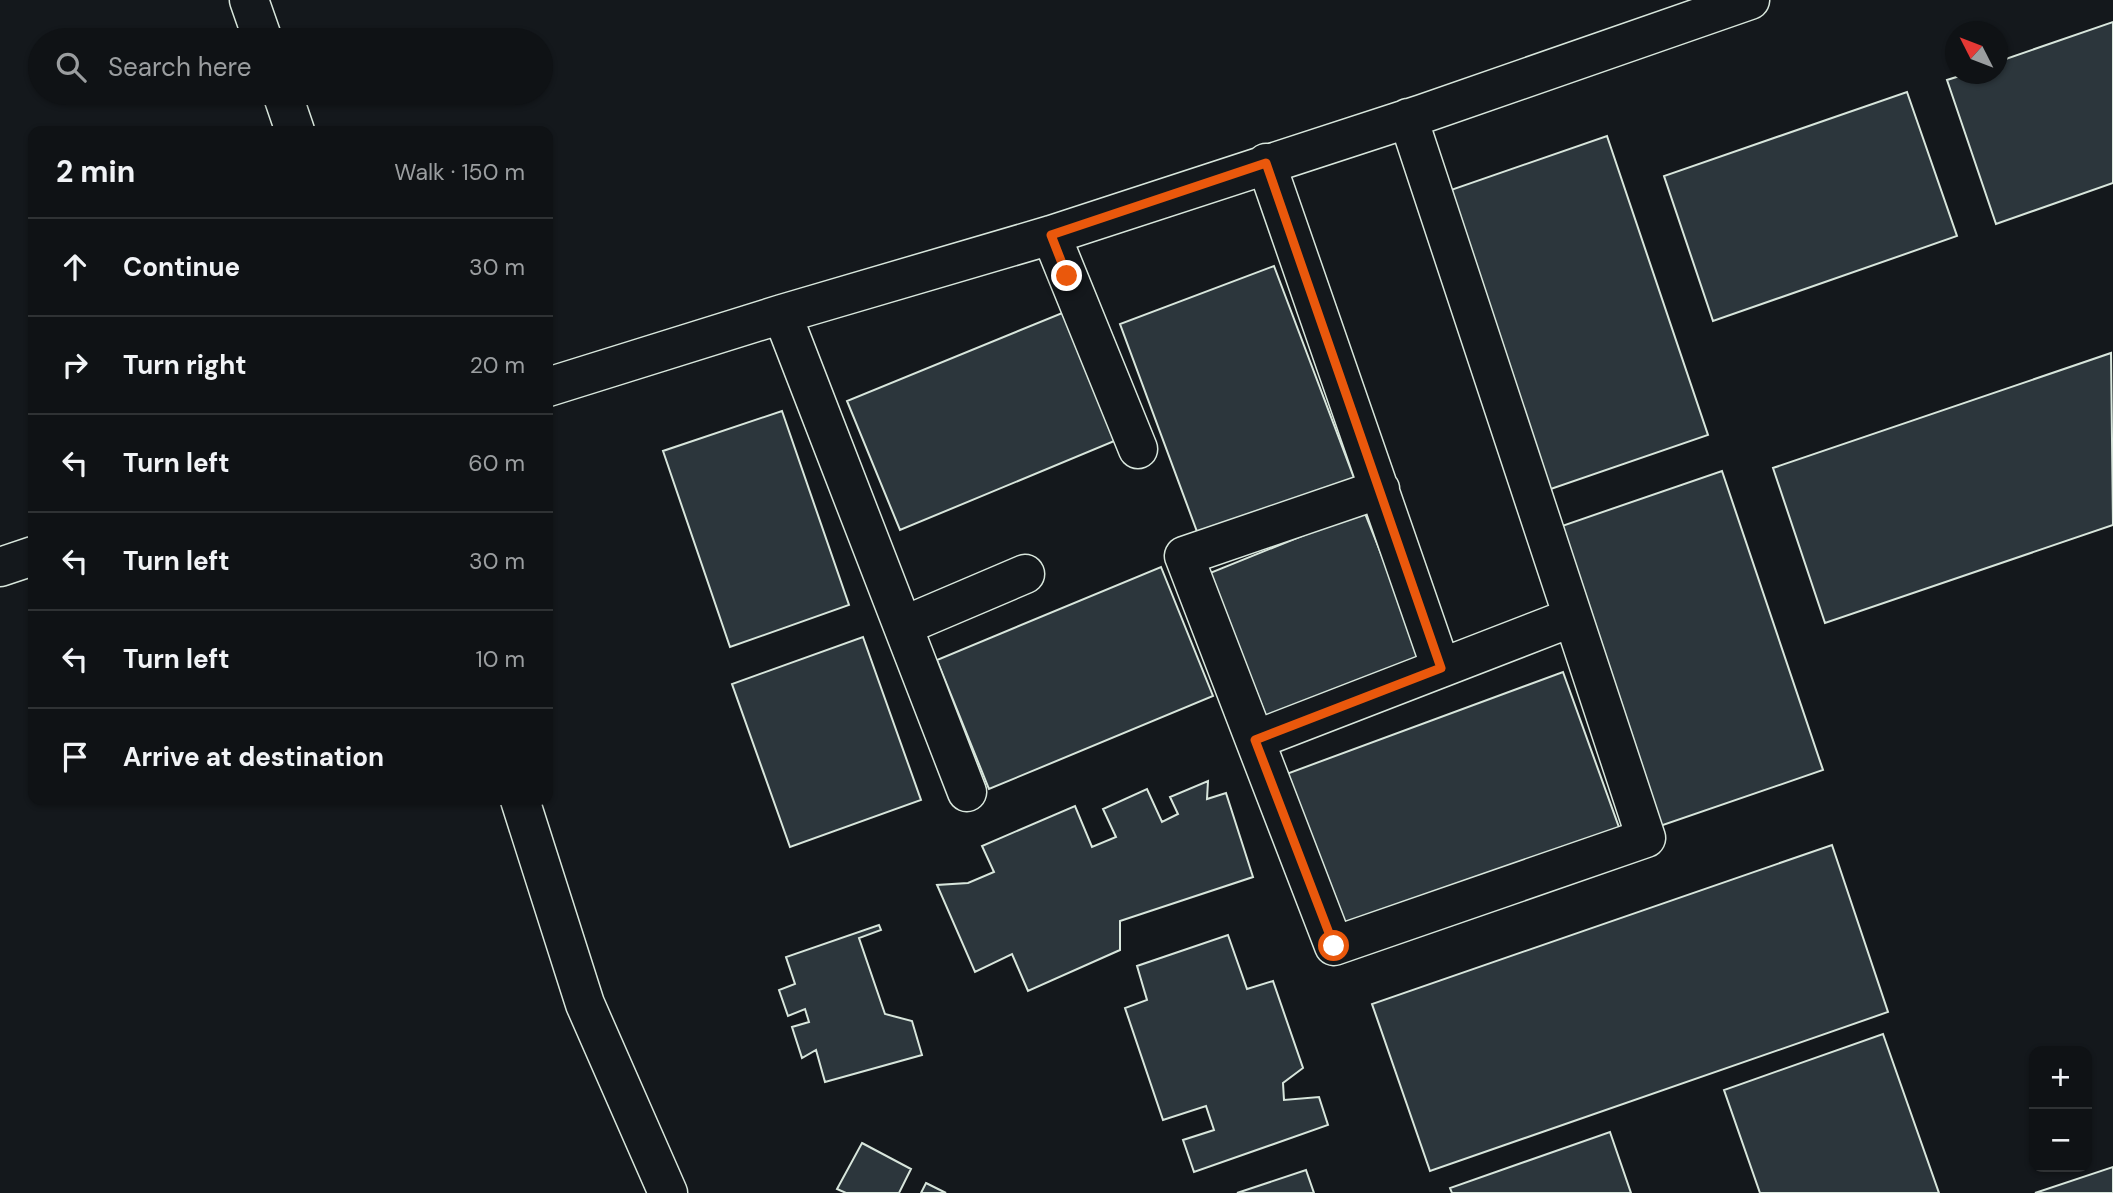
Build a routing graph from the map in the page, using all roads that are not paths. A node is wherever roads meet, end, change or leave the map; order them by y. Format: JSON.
{"nodes":[{"id":1,"x":249,"y":0,"type":"edge"},
{"id":2,"x":1750,"y":0,"type":"edge"},
{"id":3,"x":259,"y":28,"type":"edge"},
{"id":4,"x":286,"y":105,"type":"edge"},
{"id":5,"x":1408,"y":118,"type":"junction"},
{"id":6,"x":293,"y":126,"type":"edge"},
{"id":7,"x":1266,"y":163,"type":"junction"},
{"id":8,"x":1051,"y":235,"type":"junction"},
{"id":9,"x":782,"y":314,"type":"junction"},
{"id":10,"x":553,"y":385,"type":"edge"},
{"id":11,"x":1138,"y":449,"type":"dead end"},
{"id":12,"x":1380,"y":489,"type":"junction"},
{"id":13,"x":28,"y":558,"type":"edge"},
{"id":14,"x":0,"y":567,"type":"edge"},
{"id":15,"x":1025,"y":575,"type":"dead end"},
{"id":16,"x":1573,"y":617,"type":"junction"},
{"id":17,"x":903,"y":626,"type":"junction"},
{"id":18,"x":1441,"y":668,"type":"junction"},
{"id":19,"x":1255,"y":740,"type":"junction"},
{"id":20,"x":967,"y":792,"type":"dead end"},
{"id":21,"x":522,"y":805,"type":"edge"},
{"id":22,"x":668,"y":1193,"type":"edge"}],
"edges":[{"from":1,"to":3,"type":"street"},
{"from":2,"to":5,"type":"street"},
{"from":4,"to":6,"type":"street"},
{"from":5,"to":7,"type":"street"},
{"from":5,"to":16,"type":"street"},
{"from":7,"to":8,"type":"street"},
{"from":7,"to":12,"type":"street"},
{"from":8,"to":9,"type":"street"},
{"from":8,"to":11,"type":"street"},
{"from":9,"to":10,"type":"street"},
{"from":9,"to":17,"type":"street"},
{"from":12,"to":18,"type":"street"},
{"from":12,"to":19,"type":"street"},
{"from":13,"to":14,"type":"street"},
{"from":15,"to":17,"type":"street"},
{"from":16,"to":18,"type":"street"},
{"from":16,"to":19,"type":"street"},
{"from":17,"to":20,"type":"street"},
{"from":18,"to":19,"type":"street"},
{"from":21,"to":22,"type":"street"}]}
